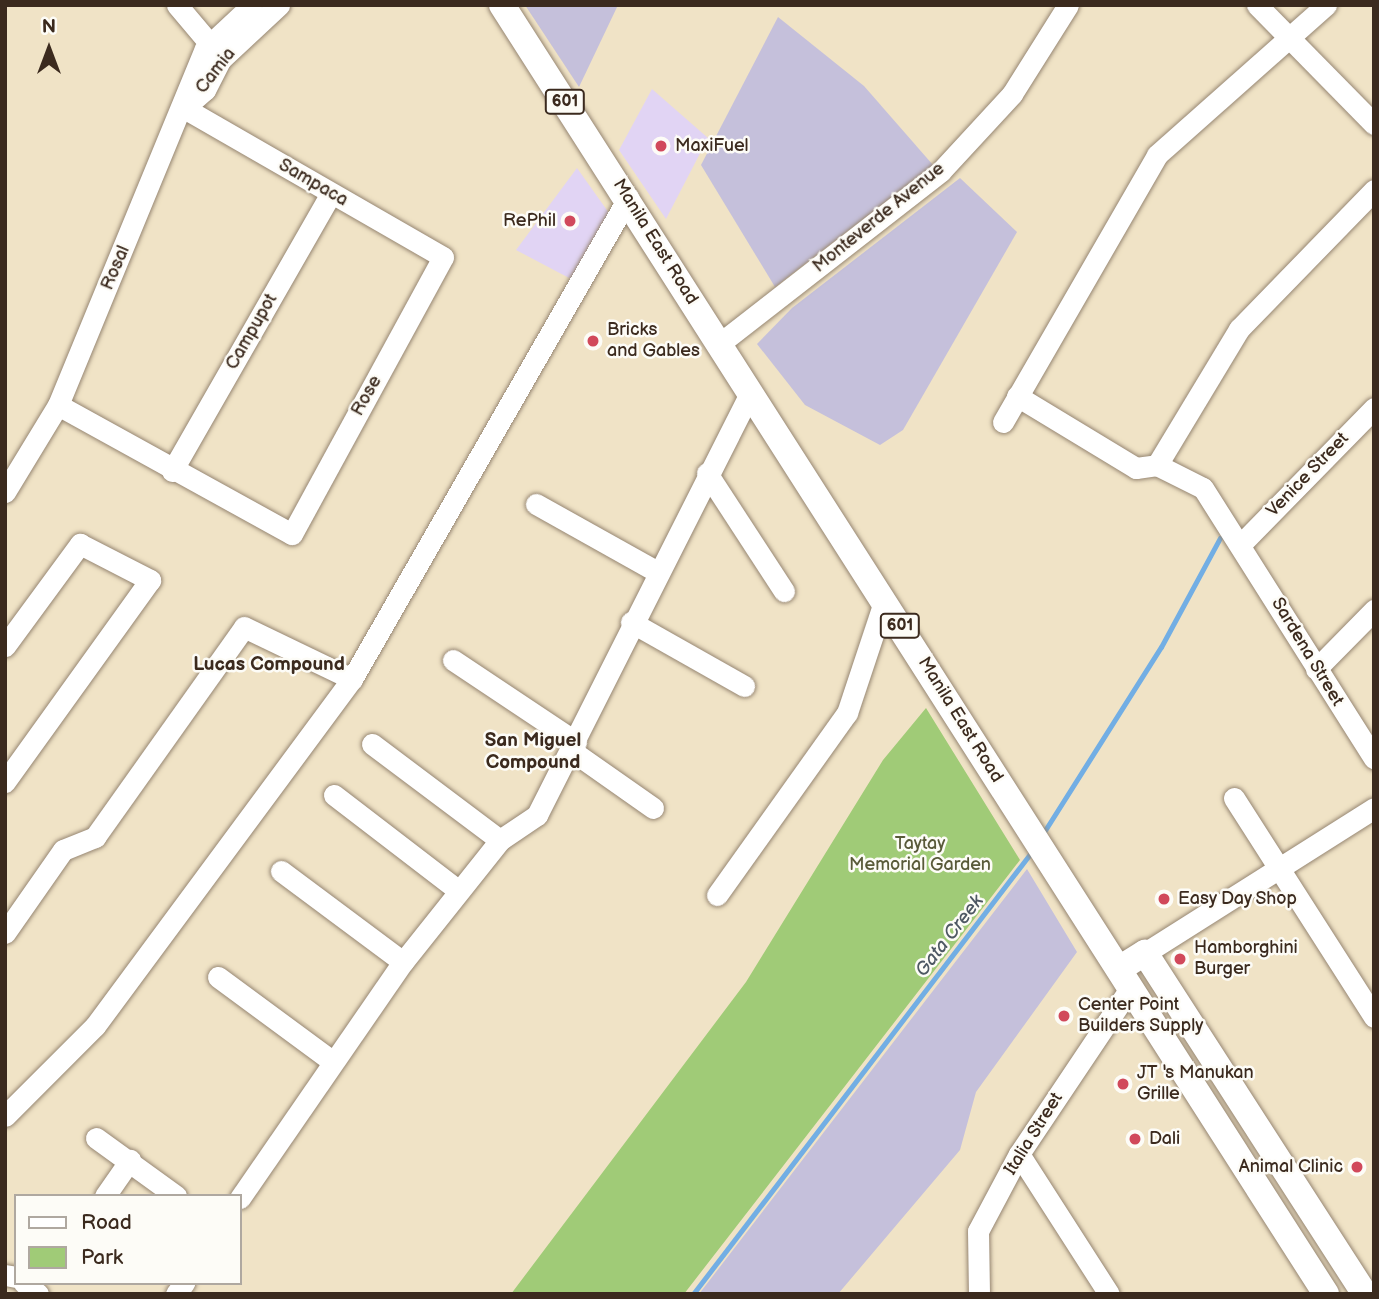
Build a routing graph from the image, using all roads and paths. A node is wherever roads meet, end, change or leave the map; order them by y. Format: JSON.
{"nodes":[{"id":1,"x":177,"y":5,"type":"edge"},
{"id":2,"x":252,"y":5,"type":"edge"},
{"id":3,"x":279,"y":5,"type":"edge"},
{"id":4,"x":502,"y":5,"type":"edge"},
{"id":5,"x":1068,"y":5,"type":"edge"},
{"id":6,"x":1257,"y":5,"type":"edge"},
{"id":7,"x":1326,"y":5,"type":"edge"},
{"id":8,"x":1290,"y":38,"type":"junction"},
{"id":9,"x":211,"y":44,"type":"junction"},
{"id":10,"x":184,"y":108,"type":"junction"},
{"id":11,"x":1374,"y":124,"type":"edge"},
{"id":12,"x":1374,"y":190,"type":"edge"},
{"id":13,"x":331,"y":193,"type":"junction"},
{"id":14,"x":628,"y":198,"type":"junction"},
{"id":15,"x":443,"y":257,"type":"joint"},
{"id":16,"x":719,"y":344,"type":"junction"},
{"id":17,"x":750,"y":393,"type":"junction"},
{"id":18,"x":1017,"y":396,"type":"junction"},
{"id":19,"x":58,"y":405,"type":"junction"},
{"id":20,"x":1374,"y":408,"type":"edge"},
{"id":21,"x":1003,"y":422,"type":"dead end"},
{"id":22,"x":1157,"y":465,"type":"junction"},
{"id":23,"x":172,"y":471,"type":"junction"},
{"id":24,"x":707,"y":473,"type":"junction"},
{"id":25,"x":5,"y":492,"type":"edge"},
{"id":26,"x":536,"y":504,"type":"dead end"},
{"id":27,"x":1242,"y":543,"type":"junction"},
{"id":28,"x":656,"y":571,"type":"junction"},
{"id":29,"x":784,"y":591,"type":"dead end"},
{"id":30,"x":884,"y":602,"type":"junction"},
{"id":31,"x":1374,"y":610,"type":"edge"},
{"id":32,"x":631,"y":622,"type":"junction"},
{"id":33,"x":5,"y":646,"type":"edge"},
{"id":34,"x":453,"y":660,"type":"dead end"},
{"id":35,"x":1316,"y":669,"type":"junction"},
{"id":36,"x":352,"y":679,"type":"junction"},
{"id":37,"x":744,"y":686,"type":"dead end"},
{"id":38,"x":372,"y":744,"type":"dead end"},
{"id":39,"x":574,"y":746,"type":"junction"},
{"id":40,"x":1374,"y":760,"type":"edge"},
{"id":41,"x":5,"y":782,"type":"edge"},
{"id":42,"x":334,"y":795,"type":"dead end"},
{"id":43,"x":1234,"y":798,"type":"dead end"},
{"id":44,"x":653,"y":808,"type":"dead end"},
{"id":45,"x":1374,"y":808,"type":"edge"},
{"id":46,"x":500,"y":839,"type":"junction"},
{"id":47,"x":1280,"y":867,"type":"junction"},
{"id":48,"x":281,"y":871,"type":"dead end"},
{"id":49,"x":458,"y":890,"type":"junction"},
{"id":50,"x":717,"y":895,"type":"dead end"},
{"id":51,"x":5,"y":933,"type":"edge"},
{"id":52,"x":1145,"y":953,"type":"junction"},
{"id":53,"x":402,"y":962,"type":"junction"},
{"id":54,"x":218,"y":977,"type":"dead end"},
{"id":55,"x":1125,"y":978,"type":"junction"},
{"id":56,"x":1374,"y":1017,"type":"edge"},
{"id":57,"x":332,"y":1061,"type":"junction"},
{"id":58,"x":5,"y":1116,"type":"edge"},
{"id":59,"x":1259,"y":1128,"type":"junction"},
{"id":60,"x":96,"y":1138,"type":"dead end"},
{"id":61,"x":1231,"y":1146,"type":"junction"},
{"id":62,"x":1019,"y":1154,"type":"junction"},
{"id":63,"x":130,"y":1160,"type":"junction"},
{"id":64,"x":106,"y":1194,"type":"edge"},
{"id":65,"x":173,"y":1194,"type":"edge"},
{"id":66,"x":242,"y":1195,"type":"edge"},
{"id":67,"x":979,"y":1294,"type":"edge"},
{"id":68,"x":1109,"y":1294,"type":"edge"},
{"id":69,"x":1326,"y":1294,"type":"edge"},
{"id":70,"x":1365,"y":1294,"type":"edge"}],
"edges":[{"from":1,"to":9,"type":"street"},
{"from":2,"to":9,"type":"street","name":"Camia"},
{"from":3,"to":10,"type":"street","name":"Camia"},
{"from":4,"to":14,"type":"main road","name":"Manila East Road","number":"601"},
{"from":5,"to":16,"type":"street","name":"Monteverde Avenue"},
{"from":6,"to":8,"type":"street"},
{"from":7,"to":8,"type":"street"},
{"from":8,"to":11,"type":"street"},
{"from":8,"to":18,"type":"street"},
{"from":9,"to":10,"type":"street","name":"Camia"},
{"from":10,"to":13,"type":"street","name":"Sampaca"},
{"from":10,"to":19,"type":"street","name":"Rosal"},
{"from":12,"to":22,"type":"street"},
{"from":13,"to":15,"type":"street","name":"Sampaca"},
{"from":13,"to":23,"type":"street","name":"Campupot"},
{"from":14,"to":16,"type":"main road","name":"Manila East Road","number":"601"},
{"from":14,"to":36,"type":"street"},
{"from":15,"to":23,"type":"street","name":"Rose"},
{"from":16,"to":17,"type":"main road","name":"Manila East Road","number":"601"},
{"from":17,"to":24,"type":"street"},
{"from":17,"to":30,"type":"main road","name":"Manila East Road","number":"601"},
{"from":18,"to":21,"type":"street"},
{"from":18,"to":22,"type":"street","name":"Sardena Street"},
{"from":19,"to":23,"type":"street"},
{"from":19,"to":25,"type":"street","name":"Rosal"},
{"from":20,"to":27,"type":"street","name":"Venice Street"},
{"from":22,"to":27,"type":"street","name":"Sardena Street"},
{"from":24,"to":28,"type":"street"},
{"from":24,"to":29,"type":"street"},
{"from":26,"to":28,"type":"street"},
{"from":27,"to":35,"type":"street","name":"Sardena Street"},
{"from":28,"to":32,"type":"street"},
{"from":30,"to":50,"type":"street"},
{"from":30,"to":55,"type":"main road","name":"Manila East Road","number":"601"},
{"from":31,"to":35,"type":"street"},
{"from":32,"to":37,"type":"street"},
{"from":32,"to":39,"type":"street"},
{"from":33,"to":41,"type":"street"},
{"from":34,"to":39,"type":"street"},
{"from":35,"to":40,"type":"street","name":"Sardena Street"},
{"from":36,"to":51,"type":"street"},
{"from":36,"to":58,"type":"street"},
{"from":38,"to":46,"type":"street"},
{"from":39,"to":44,"type":"street"},
{"from":39,"to":46,"type":"street"},
{"from":42,"to":49,"type":"street"},
{"from":43,"to":47,"type":"street"},
{"from":45,"to":47,"type":"street"},
{"from":46,"to":49,"type":"street"},
{"from":47,"to":52,"type":"street"},
{"from":47,"to":56,"type":"street"},
{"from":48,"to":53,"type":"street"},
{"from":49,"to":53,"type":"street"},
{"from":52,"to":55,"type":"main road"},
{"from":52,"to":59,"type":"main road"},
{"from":53,"to":57,"type":"street"},
{"from":54,"to":57,"type":"street"},
{"from":55,"to":61,"type":"main road","name":"Manila East Road","number":"601"},
{"from":55,"to":62,"type":"street","name":"Italia Street"},
{"from":57,"to":66,"type":"street"},
{"from":59,"to":61,"type":"main road"},
{"from":59,"to":70,"type":"main road"},
{"from":60,"to":63,"type":"street"},
{"from":61,"to":69,"type":"main road","name":"Manila East Road","number":"601"},
{"from":62,"to":67,"type":"street","name":"Italia Street"},
{"from":62,"to":68,"type":"street"},
{"from":63,"to":64,"type":"street"},
{"from":63,"to":65,"type":"street"}]}
